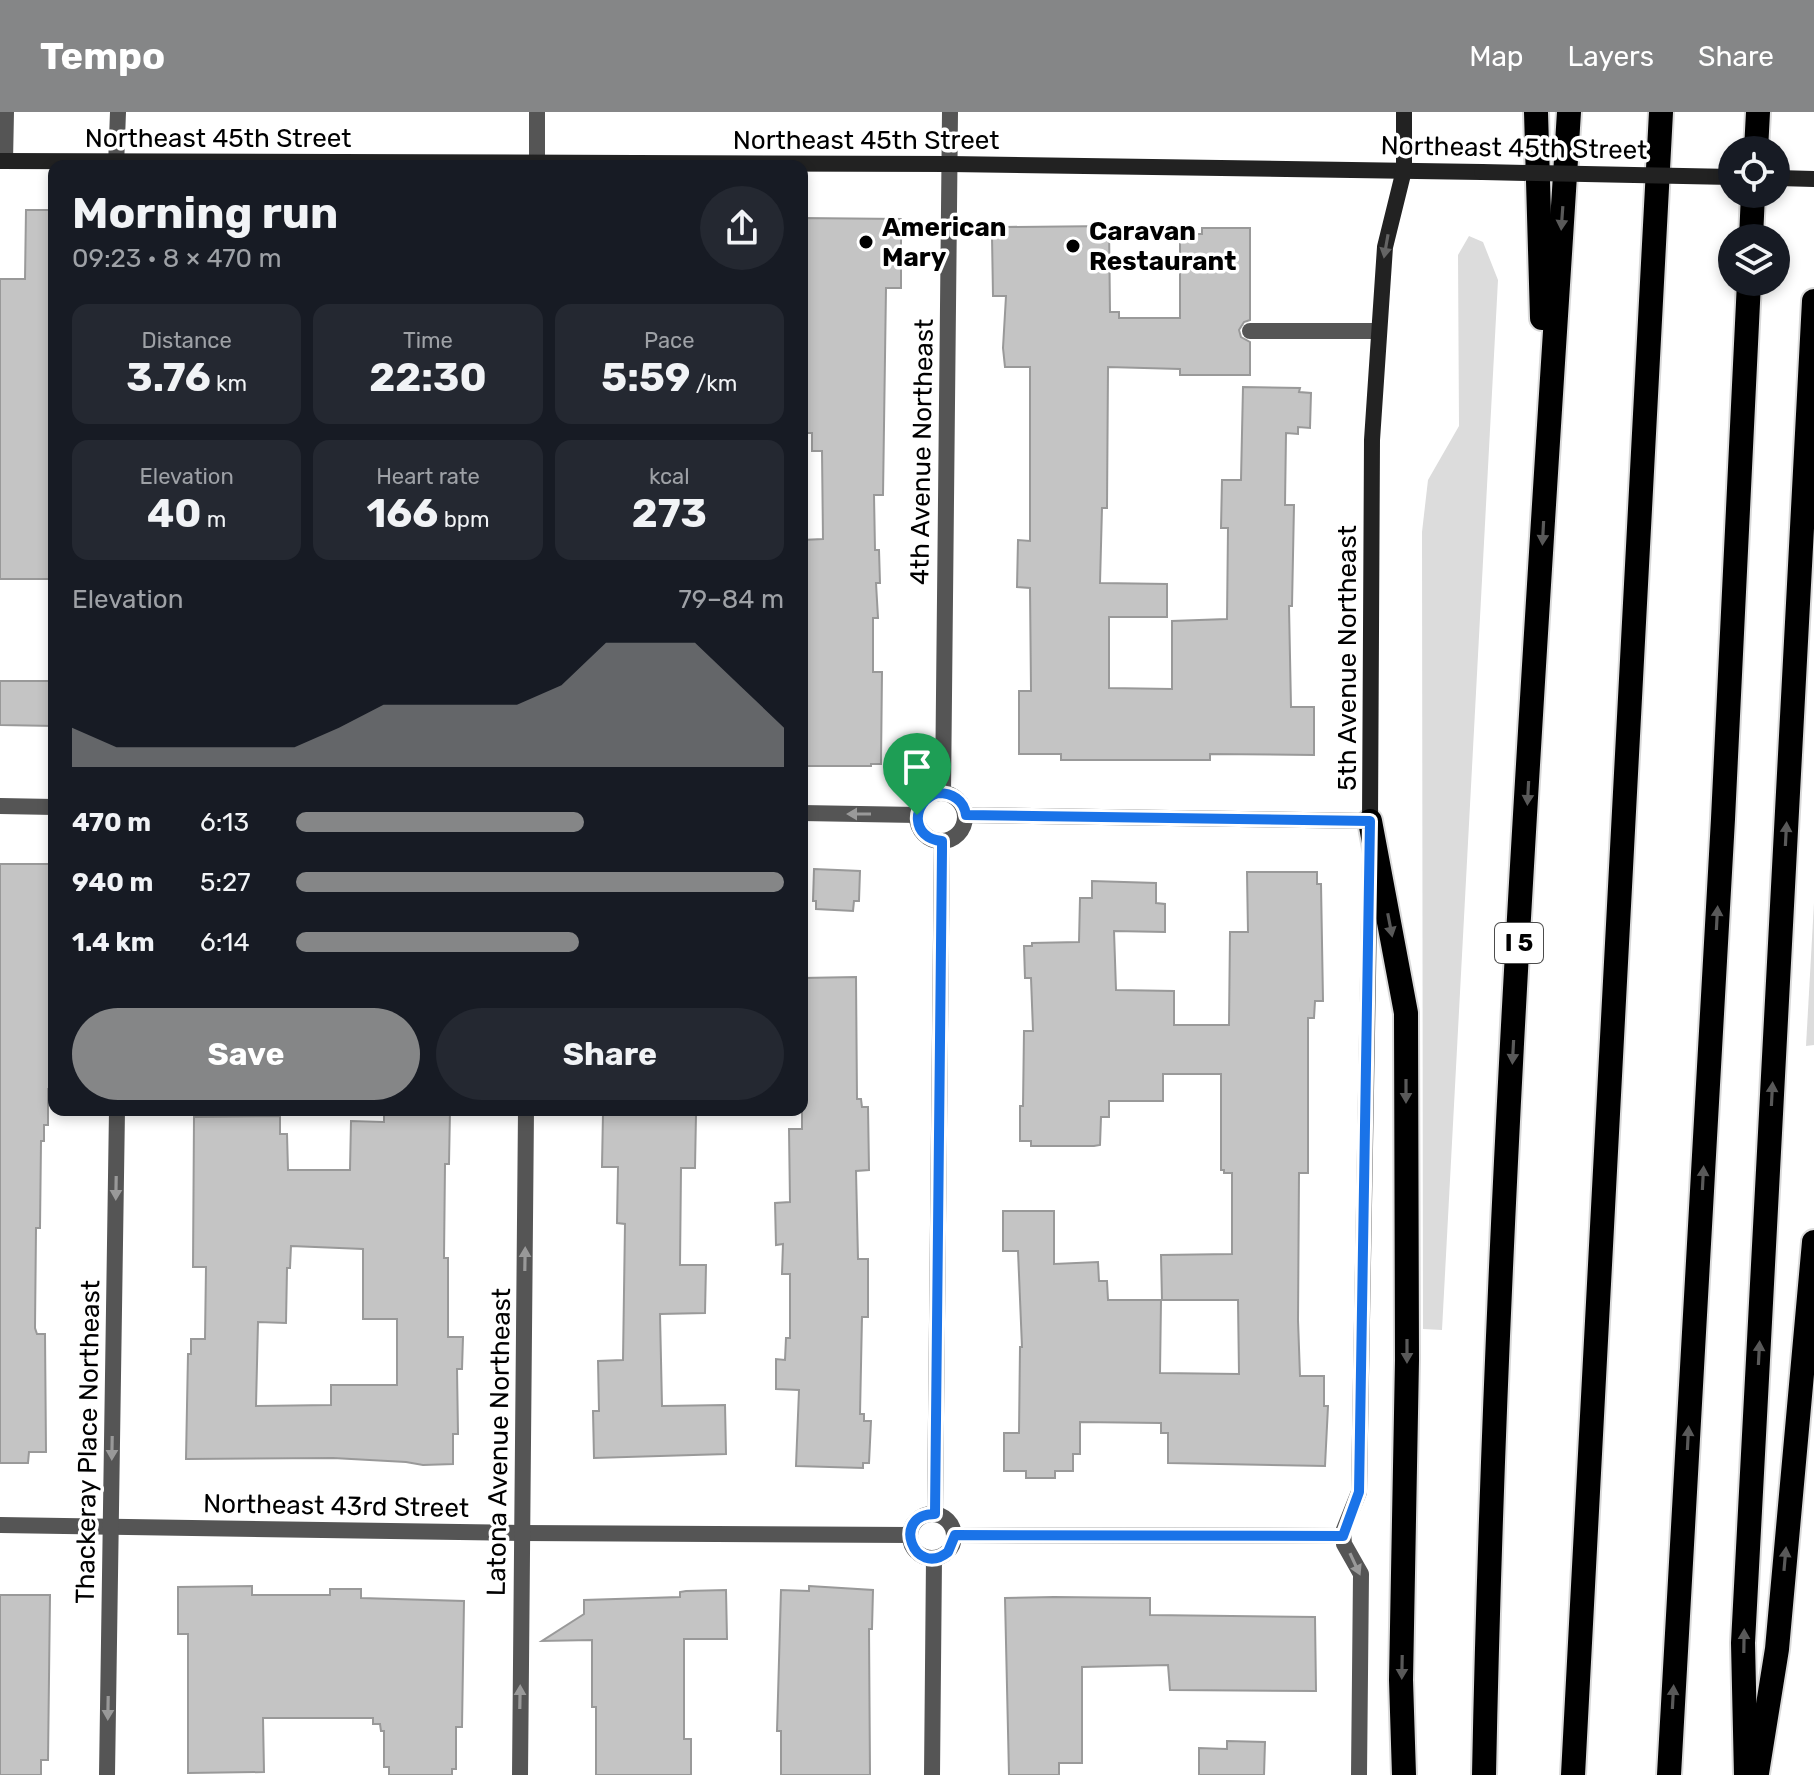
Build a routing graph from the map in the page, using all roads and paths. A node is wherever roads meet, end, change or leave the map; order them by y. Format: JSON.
{"nodes":[{"id":1,"x":6,"y":112,"type":"edge"},
{"id":2,"x":118,"y":112,"type":"edge"},
{"id":3,"x":537,"y":112,"type":"edge"},
{"id":4,"x":950,"y":112,"type":"edge"},
{"id":5,"x":1404,"y":112,"type":"edge"},
{"id":6,"x":1536,"y":112,"type":"edge"},
{"id":7,"x":1569,"y":112,"type":"edge"},
{"id":8,"x":1661,"y":112,"type":"edge"},
{"id":9,"x":1758,"y":112,"type":"edge"},
{"id":10,"x":1757,"y":136,"type":"edge"},
{"id":11,"x":116,"y":160,"type":"edge"},
{"id":12,"x":537,"y":160,"type":"edge"},
{"id":13,"x":3,"y":161,"type":"edge"},
{"id":14,"x":48,"y":162,"type":"edge"},
{"id":15,"x":808,"y":164,"type":"edge"},
{"id":16,"x":950,"y":164,"type":"junction"},
{"id":17,"x":1404,"y":170,"type":"junction"},
{"id":18,"x":1718,"y":177,"type":"edge"},
{"id":19,"x":1790,"y":178,"type":"edge"},
{"id":20,"x":1814,"y":179,"type":"edge"},
{"id":21,"x":1748,"y":296,"type":"edge"},
{"id":22,"x":1814,"y":301,"type":"edge"},
{"id":23,"x":1250,"y":331,"type":"dead end"},
{"id":24,"x":1378,"y":331,"type":"junction"},
{"id":25,"x":1546,"y":478,"type":"junction"},
{"id":26,"x":943,"y":793,"type":"junction"},
{"id":27,"x":0,"y":806,"type":"edge"},
{"id":28,"x":48,"y":807,"type":"edge"},
{"id":29,"x":808,"y":813,"type":"edge"},
{"id":30,"x":917,"y":815,"type":"junction"},
{"id":31,"x":966,"y":815,"type":"junction"},
{"id":32,"x":1370,"y":821,"type":"junction"},
{"id":33,"x":942,"y":841,"type":"junction"},
{"id":34,"x":117,"y":1116,"type":"edge"},
{"id":35,"x":526,"y":1116,"type":"edge"},
{"id":36,"x":1814,"y":1242,"type":"edge"},
{"id":37,"x":935,"y":1514,"type":"junction"},
{"id":38,"x":0,"y":1525,"type":"edge"},
{"id":39,"x":111,"y":1526,"type":"junction"},
{"id":40,"x":522,"y":1533,"type":"junction"},
{"id":41,"x":910,"y":1535,"type":"junction"},
{"id":42,"x":955,"y":1535,"type":"junction"},
{"id":43,"x":1343,"y":1536,"type":"junction"},
{"id":44,"x":934,"y":1558,"type":"junction"},
{"id":45,"x":107,"y":1775,"type":"edge"},
{"id":46,"x":520,"y":1775,"type":"edge"},
{"id":47,"x":932,"y":1775,"type":"edge"},
{"id":48,"x":1359,"y":1775,"type":"edge"},
{"id":49,"x":1404,"y":1775,"type":"edge"},
{"id":50,"x":1484,"y":1775,"type":"edge"},
{"id":51,"x":1573,"y":1775,"type":"edge"},
{"id":52,"x":1669,"y":1775,"type":"edge"},
{"id":53,"x":1746,"y":1775,"type":"edge"},
{"id":54,"x":1757,"y":1775,"type":"edge"}],
"edges":[{"from":1,"to":13,"type":"street"},
{"from":2,"to":11,"type":"street"},
{"from":3,"to":12,"type":"street"},
{"from":4,"to":16,"type":"street","name":"4th Avenue Northeast"},
{"from":5,"to":17,"type":"main road","name":"5th Avenue Northeast"},
{"from":6,"to":25,"type":"highway"},
{"from":7,"to":25,"type":"highway","number":"I 5","one_way":true},
{"from":8,"to":51,"type":"highway"},
{"from":9,"to":10,"type":"highway"},
{"from":13,"to":14,"type":"main road","name":"Northeast 45th Street"},
{"from":15,"to":16,"type":"main road","name":"Northeast 45th Street"},
{"from":16,"to":17,"type":"main road","name":"Northeast 45th Street"},
{"from":16,"to":26,"type":"street","name":"4th Avenue Northeast"},
{"from":17,"to":18,"type":"main road","name":"Northeast 45th Street","bridge":true},
{"from":17,"to":24,"type":"main road","name":"5th Avenue Northeast","one_way":true},
{"from":19,"to":20,"type":"main road"},
{"from":52,"to":21,"type":"highway","one_way":true},
{"from":53,"to":22,"type":"highway","one_way":true},
{"from":23,"to":24,"type":"street"},
{"from":24,"to":32,"type":"main road","name":"5th Avenue Northeast"},
{"from":25,"to":50,"type":"highway","number":"I 5","one_way":true},
{"from":26,"to":30,"type":"street"},
{"from":26,"to":31,"type":"street"},
{"from":27,"to":28,"type":"street"},
{"from":30,"to":29,"type":"street","one_way":true},
{"from":30,"to":33,"type":"street"},
{"from":31,"to":32,"type":"street"},
{"from":31,"to":33,"type":"street"},
{"from":32,"to":43,"type":"street","name":"5th Avenue Northeast"},
{"from":32,"to":49,"type":"highway","one_way":true},
{"from":33,"to":37,"type":"street"},
{"from":34,"to":39,"type":"street","name":"Thackeray Place Northeast","one_way":true},
{"from":40,"to":35,"type":"street","name":"Latona Avenue Northeast","one_way":true},
{"from":54,"to":36,"type":"highway","one_way":true},
{"from":37,"to":41,"type":"street"},
{"from":37,"to":42,"type":"street"},
{"from":38,"to":39,"type":"street","name":"Northeast 43rd Street"},
{"from":39,"to":40,"type":"street","name":"Northeast 43rd Street"},
{"from":39,"to":45,"type":"street","name":"Thackeray Place Northeast","one_way":true},
{"from":40,"to":41,"type":"street","name":"Northeast 43rd Street"},
{"from":46,"to":40,"type":"street","name":"Latona Avenue Northeast","one_way":true},
{"from":41,"to":44,"type":"street"},
{"from":42,"to":43,"type":"street"},
{"from":42,"to":44,"type":"street"},
{"from":43,"to":48,"type":"street","one_way":true},
{"from":44,"to":47,"type":"street"}]}
